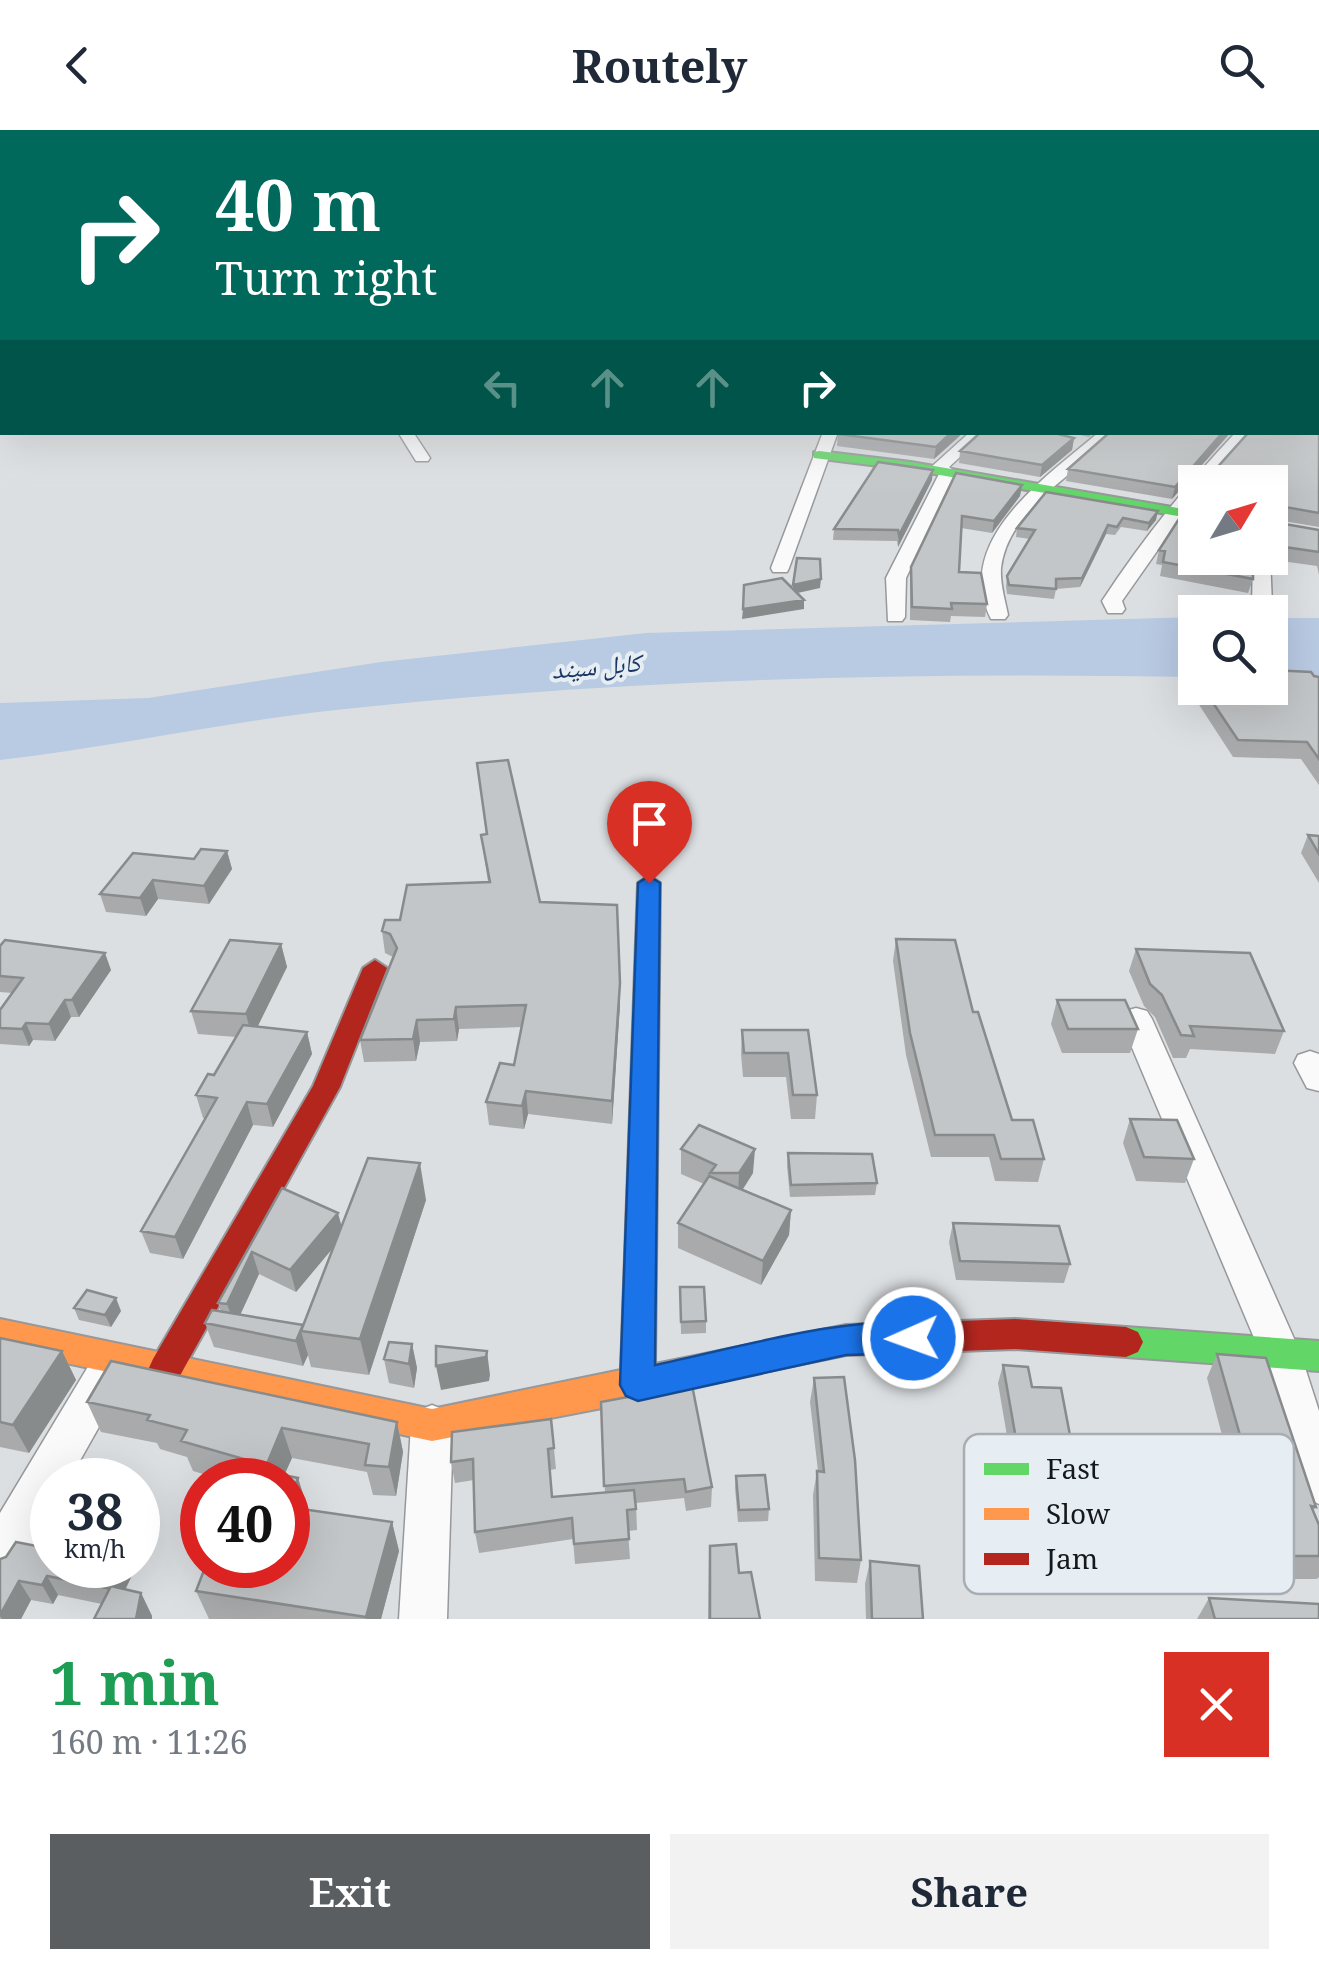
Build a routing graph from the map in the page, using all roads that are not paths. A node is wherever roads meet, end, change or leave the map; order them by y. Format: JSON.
{"nodes":[{"id":1,"x":407,"y":435,"type":"edge"},
{"id":2,"x":829,"y":435,"type":"edge"},
{"id":3,"x":977,"y":435,"type":"edge"},
{"id":4,"x":1103,"y":435,"type":"edge"},
{"id":5,"x":1242,"y":435,"type":"edge"},
{"id":6,"x":819,"y":455,"type":"junction"},
{"id":7,"x":422,"y":458,"type":"dead end"},
{"id":8,"x":1214,"y":465,"type":"edge"},
{"id":9,"x":942,"y":471,"type":"junction"},
{"id":10,"x":1043,"y":488,"type":"junction"},
{"id":11,"x":1178,"y":512,"type":"edge"},
{"id":12,"x":1178,"y":521,"type":"edge"},
{"id":13,"x":780,"y":568,"type":"dead end"},
{"id":14,"x":1116,"y":610,"type":"dead end"},
{"id":15,"x":998,"y":615,"type":"dead end"},
{"id":16,"x":895,"y":617,"type":"dead end"},
{"id":17,"x":649,"y":883,"type":"dead end"},
{"id":18,"x":375,"y":968,"type":"dead end"},
{"id":19,"x":1136,"y":1019,"type":"edge"},
{"id":20,"x":0,"y":1334,"type":"edge"},
{"id":21,"x":1299,"y":1354,"type":"edge"},
{"id":22,"x":116,"y":1358,"type":"junction"},
{"id":23,"x":165,"y":1370,"type":"junction"},
{"id":24,"x":638,"y":1385,"type":"junction"},
{"id":25,"x":432,"y":1425,"type":"junction"},
{"id":26,"x":1319,"y":1482,"type":"edge"},
{"id":27,"x":0,"y":1557,"type":"edge"},
{"id":28,"x":423,"y":1619,"type":"edge"}],
"edges":[{"from":1,"to":7,"type":"street"},
{"from":2,"to":6,"type":"street"},
{"from":3,"to":9,"type":"street"},
{"from":4,"to":10,"type":"street"},
{"from":5,"to":8,"type":"street"},
{"from":6,"to":9,"type":"street"},
{"from":6,"to":13,"type":"street"},
{"from":9,"to":10,"type":"street"},
{"from":9,"to":16,"type":"street"},
{"from":10,"to":11,"type":"street"},
{"from":10,"to":15,"type":"street"},
{"from":12,"to":14,"type":"street"},
{"from":17,"to":24,"type":"street"},
{"from":18,"to":23,"type":"street"},
{"from":19,"to":21,"type":"street"},
{"from":20,"to":22,"type":"street"},
{"from":21,"to":24,"type":"street"},
{"from":21,"to":26,"type":"street"},
{"from":22,"to":23,"type":"street"},
{"from":22,"to":27,"type":"street"},
{"from":23,"to":25,"type":"street"},
{"from":24,"to":25,"type":"street"},
{"from":25,"to":28,"type":"street"}]}
